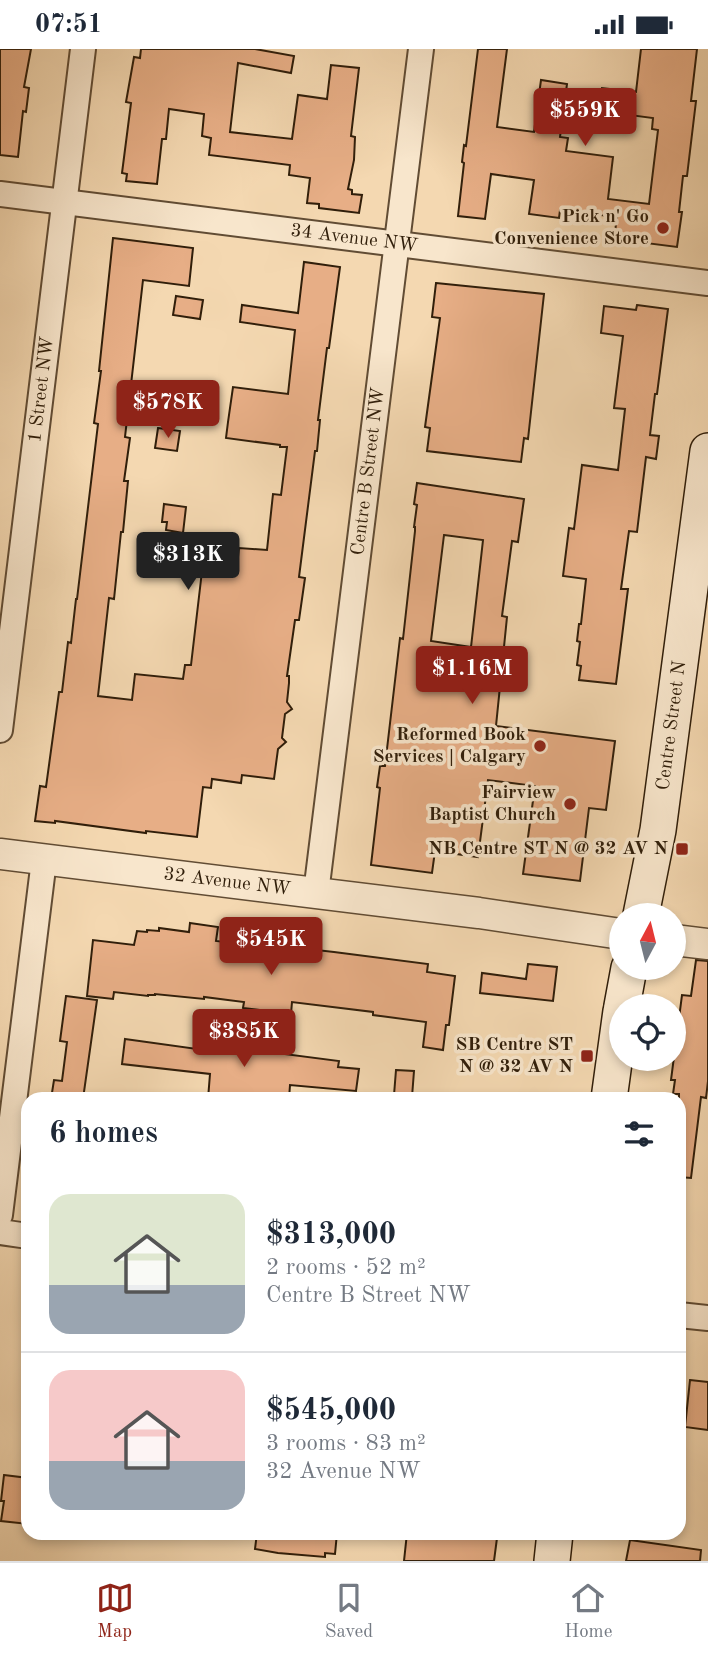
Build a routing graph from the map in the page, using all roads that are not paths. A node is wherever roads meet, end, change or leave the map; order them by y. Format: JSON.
{"nodes":[{"id":1,"x":83,"y":49,"type":"edge"},
{"id":2,"x":421,"y":49,"type":"edge"},
{"id":3,"x":0,"y":194,"type":"edge"},
{"id":4,"x":64,"y":202,"type":"junction"},
{"id":5,"x":397,"y":243,"type":"junction"},
{"id":6,"x":708,"y":283,"type":"edge"},
{"id":7,"x":708,"y":451,"type":"edge"},
{"id":8,"x":0,"y":730,"type":"edge"},
{"id":9,"x":0,"y":854,"type":"edge"},
{"id":10,"x":44,"y":860,"type":"junction"},
{"id":11,"x":316,"y":893,"type":"junction"},
{"id":12,"x":643,"y":903,"type":"edge"},
{"id":13,"x":609,"y":932,"type":"edge"},
{"id":14,"x":686,"y":941,"type":"edge"},
{"id":15,"x":708,"y":944,"type":"edge"},
{"id":16,"x":613,"y":1071,"type":"edge"},
{"id":17,"x":610,"y":1092,"type":"edge"},
{"id":18,"x":0,"y":1216,"type":"edge"},
{"id":19,"x":0,"y":1232,"type":"edge"},
{"id":20,"x":21,"y":1235,"type":"edge"},
{"id":21,"x":686,"y":1316,"type":"edge"},
{"id":22,"x":708,"y":1318,"type":"edge"},
{"id":23,"x":554,"y":1540,"type":"edge"},
{"id":24,"x":552,"y":1561,"type":"edge"}],
"edges":[{"from":1,"to":4,"type":"street","name":"1 Street NW"},
{"from":2,"to":5,"type":"street","name":"Centre B Street NW"},
{"from":3,"to":4,"type":"street","name":"34 Avenue NW"},
{"from":4,"to":5,"type":"street","name":"34 Avenue NW"},
{"from":4,"to":8,"type":"street","name":"1 Street NW"},
{"from":5,"to":6,"type":"street","name":"34 Avenue NW"},
{"from":5,"to":11,"type":"street","name":"Centre B Street NW"},
{"from":7,"to":12,"type":"main road","name":"Centre Street N"},
{"from":9,"to":10,"type":"street","name":"32 Avenue NW"},
{"from":10,"to":11,"type":"street","name":"32 Avenue NW"},
{"from":10,"to":18,"type":"street"},
{"from":11,"to":13,"type":"street","name":"32 Avenue NW"},
{"from":14,"to":15,"type":"street"},
{"from":16,"to":17,"type":"main road"},
{"from":19,"to":20,"type":"street"},
{"from":21,"to":22,"type":"street"},
{"from":23,"to":24,"type":"main road"}]}
